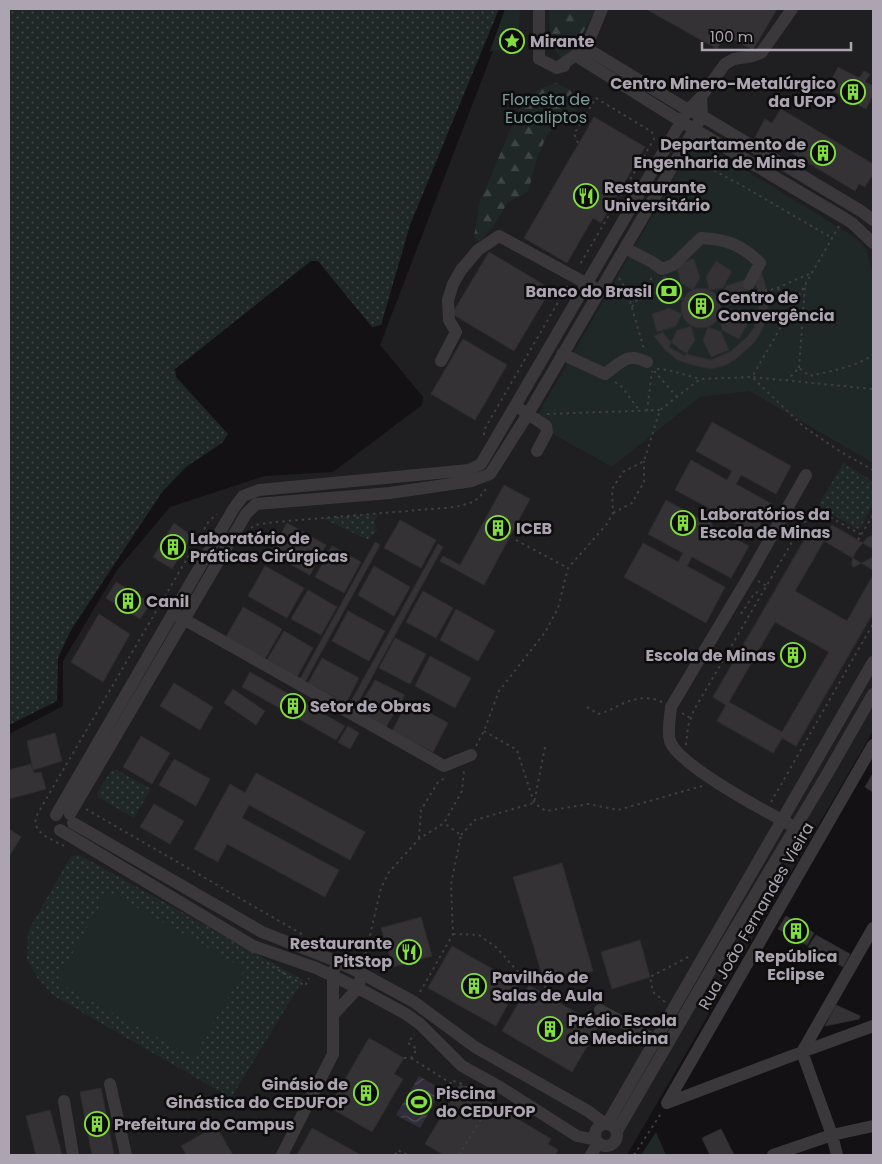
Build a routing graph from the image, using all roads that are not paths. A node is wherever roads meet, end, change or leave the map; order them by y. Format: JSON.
{"nodes":[{"id":1,"x":540,"y":9,"type":"edge"},
{"id":2,"x":602,"y":9,"type":"edge"},
{"id":3,"x":792,"y":9,"type":"edge"},
{"id":4,"x":584,"y":53,"type":"junction"},
{"id":5,"x":701,"y":98,"type":"junction"},
{"id":6,"x":688,"y":110,"type":"junction"},
{"id":7,"x":702,"y":116,"type":"junction"},
{"id":8,"x":682,"y":122,"type":"junction"},
{"id":9,"x":695,"y":129,"type":"junction"},
{"id":10,"x":873,"y":220,"type":"edge"},
{"id":11,"x":873,"y":243,"type":"edge"},
{"id":12,"x":610,"y":244,"type":"junction"},
{"id":13,"x":624,"y":250,"type":"junction"},
{"id":14,"x":587,"y":283,"type":"junction"},
{"id":15,"x":754,"y":288,"type":"road end"},
{"id":16,"x":600,"y":291,"type":"junction"},
{"id":17,"x":562,"y":354,"type":"junction"},
{"id":18,"x":441,"y":361,"type":"dead end"},
{"id":19,"x":650,"y":365,"type":"road end"},
{"id":20,"x":516,"y":406,"type":"junction"},
{"id":21,"x":528,"y":414,"type":"junction"},
{"id":22,"x":537,"y":451,"type":"dead end"},
{"id":23,"x":806,"y":474,"type":"dead end"},
{"id":24,"x":389,"y":478,"type":"junction"},
{"id":25,"x":390,"y":493,"type":"junction"},
{"id":26,"x":179,"y":617,"type":"junction"},
{"id":27,"x":873,"y":662,"type":"edge"},
{"id":28,"x":873,"y":694,"type":"edge"},
{"id":29,"x":833,"y":734,"type":"junction"},
{"id":30,"x":846,"y":742,"type":"junction"},
{"id":31,"x":873,"y":745,"type":"edge"},
{"id":32,"x":471,"y":755,"type":"road end"},
{"id":33,"x":56,"y":815,"type":"junction"},
{"id":34,"x":72,"y":818,"type":"junction"},
{"id":35,"x":783,"y":821,"type":"junction"},
{"id":36,"x":796,"y":828,"type":"junction"},
{"id":37,"x":60,"y":830,"type":"junction"},
{"id":38,"x":873,"y":928,"type":"edge"},
{"id":39,"x":262,"y":932,"type":"junction"},
{"id":40,"x":253,"y":946,"type":"junction"},
{"id":41,"x":336,"y":961,"type":"junction"},
{"id":42,"x":361,"y":973,"type":"junction"},
{"id":43,"x":333,"y":976,"type":"junction"},
{"id":44,"x":358,"y":988,"type":"junction"},
{"id":45,"x":600,"y":1010,"type":"dead end"},
{"id":46,"x":333,"y":1015,"type":"junction"},
{"id":47,"x":873,"y":1026,"type":"edge"},
{"id":48,"x":655,"y":1040,"type":"junction"},
{"id":49,"x":475,"y":1047,"type":"junction"},
{"id":50,"x":802,"y":1052,"type":"junction"},
{"id":51,"x":462,"y":1066,"type":"junction"},
{"id":52,"x":110,"y":1084,"type":"dead end"},
{"id":53,"x":64,"y":1101,"type":"dead end"},
{"id":54,"x":610,"y":1126,"type":"junction"},
{"id":55,"x":873,"y":1126,"type":"edge"},
{"id":56,"x":832,"y":1135,"type":"junction"},
{"id":57,"x":602,"y":1146,"type":"edge"},
{"id":58,"x":73,"y":1155,"type":"edge"},
{"id":59,"x":126,"y":1155,"type":"edge"},
{"id":60,"x":282,"y":1155,"type":"edge"},
{"id":61,"x":591,"y":1155,"type":"edge"},
{"id":62,"x":773,"y":1155,"type":"edge"},
{"id":63,"x":837,"y":1155,"type":"edge"}],
"edges":[{"from":1,"to":4,"type":"street"},
{"from":2,"to":4,"type":"street"},
{"from":3,"to":5,"type":"street"},
{"from":4,"to":6,"type":"street"},
{"from":4,"to":8,"type":"street"},
{"from":5,"to":6,"type":"street"},
{"from":5,"to":7,"type":"street"},
{"from":6,"to":7,"type":"street"},
{"from":6,"to":8,"type":"street"},
{"from":7,"to":9,"type":"street"},
{"from":7,"to":10,"type":"street"},
{"from":8,"to":9,"type":"street"},
{"from":8,"to":12,"type":"street"},
{"from":9,"to":11,"type":"street"},
{"from":9,"to":13,"type":"street"},
{"from":12,"to":13,"type":"street"},
{"from":12,"to":14,"type":"street"},
{"from":13,"to":15,"type":"street"},
{"from":13,"to":16,"type":"street"},
{"from":14,"to":16,"type":"street"},
{"from":14,"to":18,"type":"street"},
{"from":14,"to":20,"type":"street"},
{"from":16,"to":17,"type":"street"},
{"from":17,"to":19,"type":"street"},
{"from":17,"to":21,"type":"street"},
{"from":20,"to":21,"type":"street"},
{"from":20,"to":24,"type":"street"},
{"from":21,"to":22,"type":"street"},
{"from":21,"to":25,"type":"street"},
{"from":23,"to":35,"type":"street"},
{"from":24,"to":25,"type":"street"},
{"from":24,"to":26,"type":"street"},
{"from":25,"to":26,"type":"street"},
{"from":26,"to":32,"type":"street"},
{"from":26,"to":33,"type":"street"},
{"from":26,"to":34,"type":"street"},
{"from":27,"to":29,"type":"street"},
{"from":28,"to":30,"type":"street"},
{"from":29,"to":30,"type":"street"},
{"from":29,"to":35,"type":"street"},
{"from":30,"to":36,"type":"street"},
{"from":31,"to":50,"type":"street","name":"Rua João Fernandes Vieira"},
{"from":33,"to":34,"type":"street"},
{"from":33,"to":37,"type":"street"},
{"from":34,"to":37,"type":"street"},
{"from":34,"to":39,"type":"street"},
{"from":35,"to":36,"type":"street"},
{"from":35,"to":48,"type":"street"},
{"from":36,"to":54,"type":"street"},
{"from":37,"to":40,"type":"street"},
{"from":38,"to":50,"type":"street"},
{"from":39,"to":40,"type":"street"},
{"from":39,"to":41,"type":"street"},
{"from":40,"to":43,"type":"street"},
{"from":41,"to":42,"type":"street"},
{"from":41,"to":43,"type":"street"},
{"from":42,"to":44,"type":"street"},
{"from":42,"to":49,"type":"street"},
{"from":43,"to":44,"type":"street"},
{"from":43,"to":46,"type":"street"},
{"from":44,"to":46,"type":"street"},
{"from":44,"to":51,"type":"street"},
{"from":45,"to":48,"type":"street"},
{"from":46,"to":60,"type":"street"},
{"from":47,"to":50,"type":"street"},
{"from":48,"to":54,"type":"street"},
{"from":49,"to":51,"type":"street"},
{"from":49,"to":54,"type":"street"},
{"from":50,"to":56,"type":"street"},
{"from":51,"to":57,"type":"street"},
{"from":52,"to":59,"type":"street"},
{"from":53,"to":58,"type":"street"},
{"from":54,"to":57,"type":"street"},
{"from":54,"to":57,"type":"street"},
{"from":55,"to":56,"type":"street"},
{"from":56,"to":62,"type":"street"},
{"from":56,"to":63,"type":"street"},
{"from":57,"to":61,"type":"street"}]}
